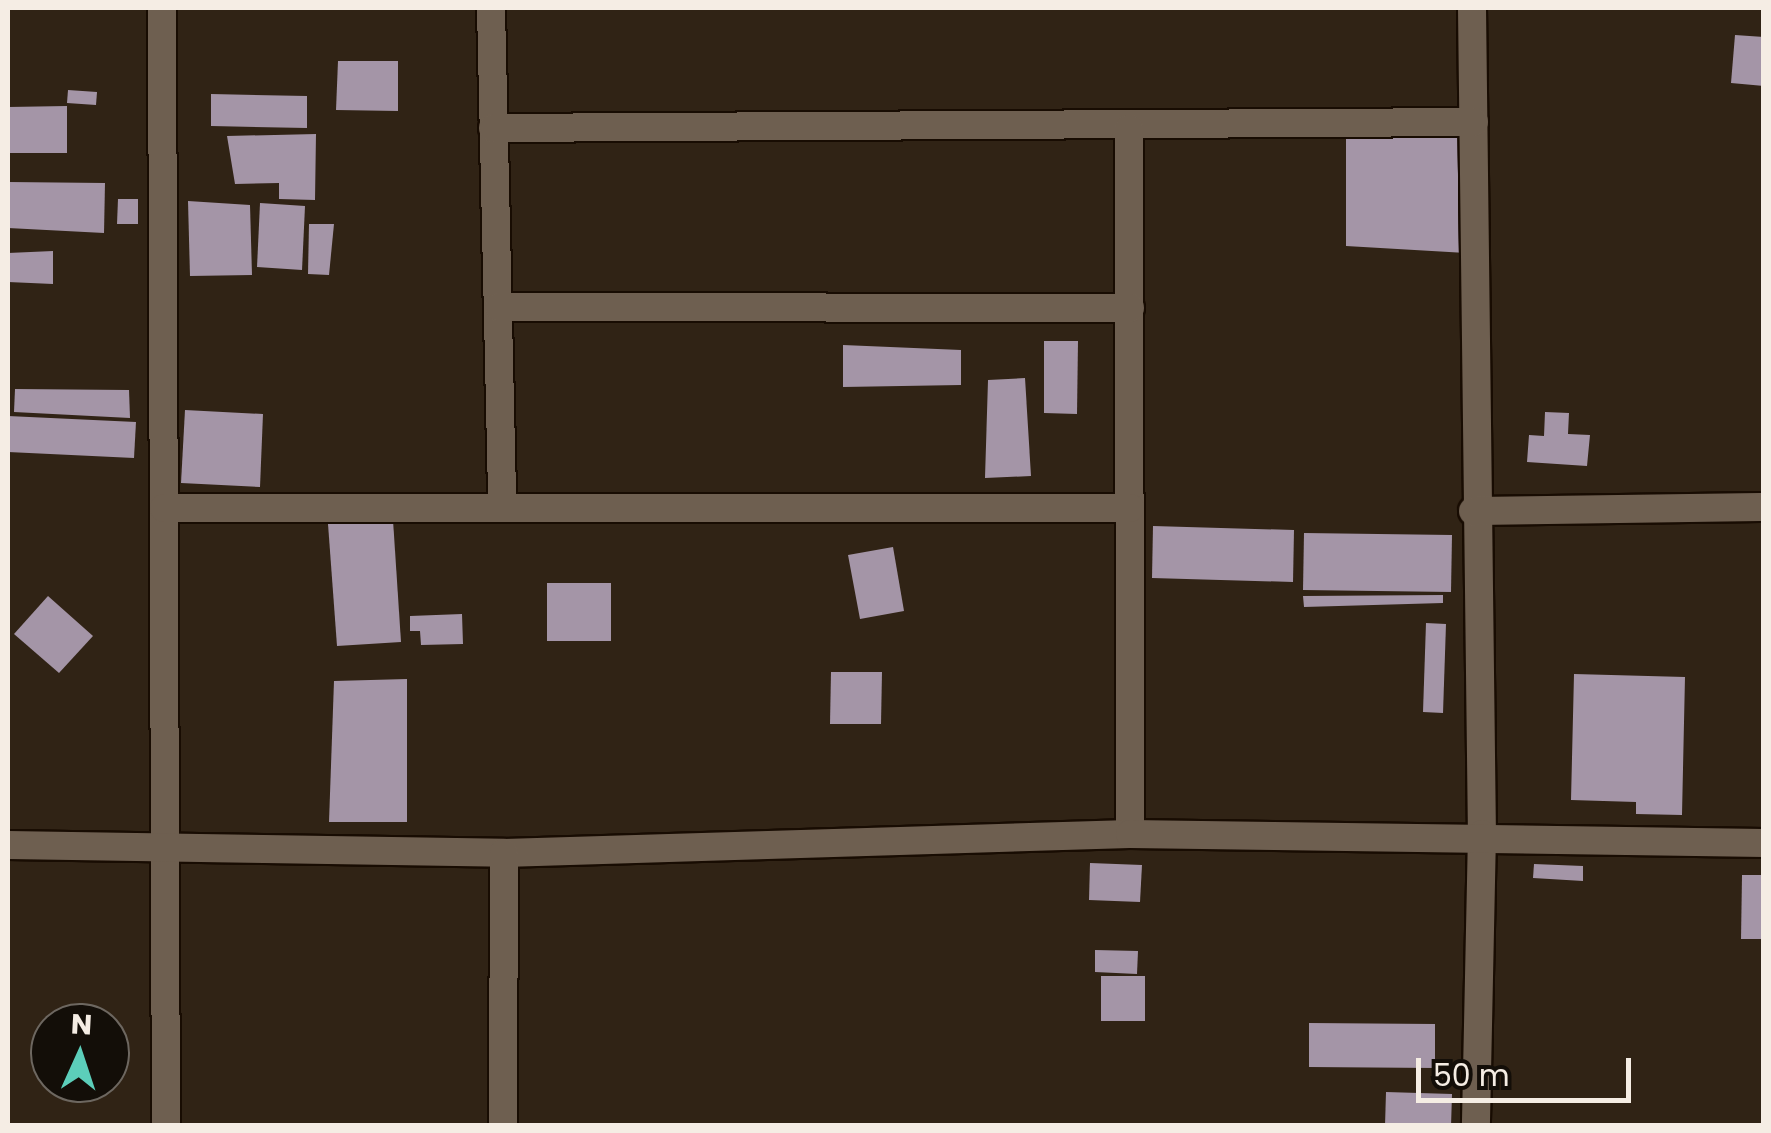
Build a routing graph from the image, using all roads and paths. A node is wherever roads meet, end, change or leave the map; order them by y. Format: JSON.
{"nodes":[{"id":1,"x":162,"y":8,"type":"edge"},
{"id":2,"x":491,"y":8,"type":"edge"},
{"id":3,"x":1472,"y":8,"type":"edge"},
{"id":4,"x":1474,"y":122,"type":"junction"},
{"id":5,"x":494,"y":128,"type":"junction"},
{"id":6,"x":1129,"y":129,"type":"junction"},
{"id":7,"x":499,"y":307,"type":"junction"},
{"id":8,"x":1130,"y":308,"type":"junction"},
{"id":9,"x":1764,"y":507,"type":"edge"},
{"id":10,"x":164,"y":508,"type":"junction"},
{"id":11,"x":502,"y":508,"type":"junction"},
{"id":12,"x":1130,"y":508,"type":"junction"},
{"id":13,"x":1473,"y":511,"type":"junction"},
{"id":14,"x":1130,"y":834,"type":"junction"},
{"id":15,"x":1482,"y":834,"type":"junction"},
{"id":16,"x":1764,"y":843,"type":"edge"},
{"id":17,"x":8,"y":845,"type":"edge"},
{"id":18,"x":166,"y":847,"type":"junction"},
{"id":19,"x":504,"y":852,"type":"junction"},
{"id":20,"x":166,"y":1126,"type":"edge"},
{"id":21,"x":502,"y":1126,"type":"edge"},
{"id":22,"x":1476,"y":1126,"type":"edge"}],
"edges":[{"from":1,"to":10,"type":"street"},
{"from":2,"to":5,"type":"street"},
{"from":3,"to":4,"type":"street"},
{"from":4,"to":6,"type":"street"},
{"from":4,"to":13,"type":"street"},
{"from":5,"to":6,"type":"street"},
{"from":5,"to":7,"type":"street"},
{"from":6,"to":8,"type":"street"},
{"from":7,"to":8,"type":"street"},
{"from":7,"to":11,"type":"street"},
{"from":8,"to":12,"type":"street"},
{"from":9,"to":13,"type":"street"},
{"from":10,"to":11,"type":"street"},
{"from":10,"to":18,"type":"street"},
{"from":11,"to":12,"type":"street"},
{"from":12,"to":14,"type":"street"},
{"from":13,"to":15,"type":"street"},
{"from":14,"to":15,"type":"street"},
{"from":14,"to":19,"type":"street"},
{"from":15,"to":16,"type":"street"},
{"from":15,"to":22,"type":"street"},
{"from":17,"to":18,"type":"street"},
{"from":18,"to":19,"type":"street"},
{"from":18,"to":20,"type":"street"},
{"from":19,"to":21,"type":"street"}]}
